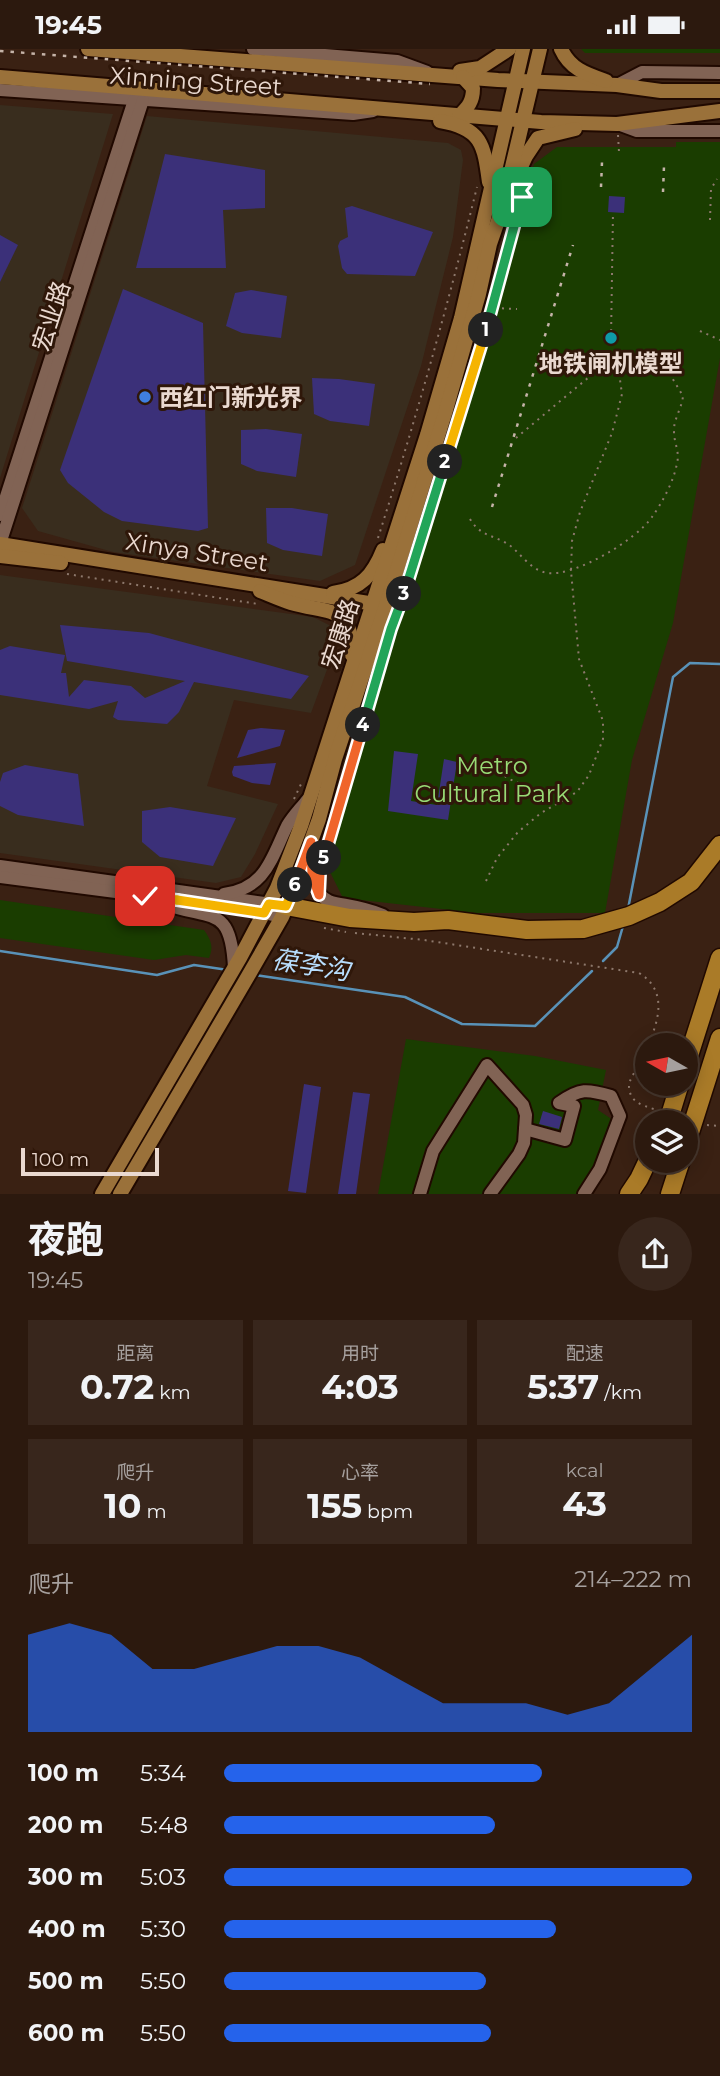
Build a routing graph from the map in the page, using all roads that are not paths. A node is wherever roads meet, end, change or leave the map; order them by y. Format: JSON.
{"nodes":[{"id":1,"x":88,"y":49,"type":"edge"},
{"id":2,"x":253,"y":49,"type":"edge"},
{"id":3,"x":509,"y":49,"type":"edge"},
{"id":4,"x":523,"y":49,"type":"edge"},
{"id":5,"x":540,"y":49,"type":"edge"},
{"id":6,"x":561,"y":49,"type":"edge"},
{"id":7,"x":284,"y":51,"type":"junction"},
{"id":8,"x":332,"y":67,"type":"junction"},
{"id":9,"x":720,"y":73,"type":"edge"},
{"id":10,"x":434,"y":75,"type":"junction"},
{"id":11,"x":0,"y":77,"type":"edge"},
{"id":12,"x":463,"y":77,"type":"junction"},
{"id":13,"x":515,"y":81,"type":"junction"},
{"id":14,"x":532,"y":81,"type":"junction"},
{"id":15,"x":617,"y":85,"type":"junction"},
{"id":16,"x":0,"y":90,"type":"edge"},
{"id":17,"x":720,"y":91,"type":"edge"},
{"id":18,"x":139,"y":100,"type":"junction"},
{"id":19,"x":388,"y":109,"type":"junction"},
{"id":20,"x":720,"y":111,"type":"edge"},
{"id":21,"x":459,"y":116,"type":"junction"},
{"id":22,"x":507,"y":120,"type":"junction"},
{"id":23,"x":522,"y":121,"type":"junction"},
{"id":24,"x":617,"y":124,"type":"junction"},
{"id":25,"x":720,"y":131,"type":"edge"},
{"id":26,"x":483,"y":188,"type":"junction"},
{"id":27,"x":502,"y":209,"type":"junction"},
{"id":28,"x":413,"y":481,"type":"junction"},
{"id":29,"x":0,"y":515,"type":"edge"},
{"id":30,"x":0,"y":544,"type":"edge"},
{"id":31,"x":0,"y":555,"type":"edge"},
{"id":32,"x":324,"y":594,"type":"junction"},
{"id":33,"x":261,"y":598,"type":"junction"},
{"id":34,"x":379,"y":607,"type":"junction"},
{"id":35,"x":351,"y":673,"type":"junction"},
{"id":36,"x":312,"y":794,"type":"junction"},
{"id":37,"x":311,"y":842,"type":"junction"},
{"id":38,"x":720,"y":845,"type":"edge"},
{"id":39,"x":0,"y":866,"type":"edge"},
{"id":40,"x":0,"y":877,"type":"edge"},
{"id":41,"x":216,"y":895,"type":"junction"},
{"id":42,"x":145,"y":896,"type":"junction"},
{"id":43,"x":275,"y":910,"type":"junction"},
{"id":44,"x":399,"y":921,"type":"junction"},
{"id":45,"x":720,"y":958,"type":"edge"},
{"id":46,"x":237,"y":963,"type":"junction"},
{"id":47,"x":696,"y":1033,"type":"edge"},
{"id":48,"x":720,"y":1038,"type":"edge"},
{"id":49,"x":697,"y":1110,"type":"edge"},
{"id":50,"x":525,"y":1129,"type":"junction"},
{"id":51,"x":642,"y":1173,"type":"edge"},
{"id":52,"x":652,"y":1173,"type":"edge"},
{"id":53,"x":677,"y":1173,"type":"edge"},
{"id":54,"x":680,"y":1173,"type":"edge"},
{"id":55,"x":102,"y":1194,"type":"edge"},
{"id":56,"x":120,"y":1194,"type":"edge"},
{"id":57,"x":420,"y":1194,"type":"edge"},
{"id":58,"x":490,"y":1194,"type":"edge"},
{"id":59,"x":584,"y":1194,"type":"edge"},
{"id":60,"x":629,"y":1194,"type":"edge"},
{"id":61,"x":645,"y":1194,"type":"edge"},
{"id":62,"x":670,"y":1194,"type":"edge"},
{"id":63,"x":676,"y":1194,"type":"edge"}],
"edges":[{"from":1,"to":8,"type":"main road","name":"Xinning Street"},
{"from":2,"to":7,"type":"street","name":"Xinning Street"},
{"from":3,"to":10,"type":"main road"},
{"from":4,"to":13,"type":"main road","name":"宏康路"},
{"from":5,"to":14,"type":"main road","name":"宏康路"},
{"from":6,"to":15,"type":"main road"},
{"from":7,"to":8,"type":"street"},
{"from":7,"to":10,"type":"street","name":"Xinning Street"},
{"from":8,"to":10,"type":"main road","name":"Xinning Street"},
{"from":9,"to":15,"type":"street","name":"Xinning Street"},
{"from":10,"to":12,"type":"main road","name":"Xinning Street"},
{"from":11,"to":19,"type":"main road","name":"Xinning Street"},
{"from":12,"to":13,"type":"main road","name":"Xinning Street"},
{"from":12,"to":21,"type":"main road"},
{"from":13,"to":14,"type":"main road","name":"Xinning Street"},
{"from":13,"to":22,"type":"main road","name":"宏康路"},
{"from":14,"to":15,"type":"main road","name":"Xinning Street"},
{"from":14,"to":23,"type":"main road","name":"宏康路"},
{"from":15,"to":17,"type":"main road","name":"Xinning Street"},
{"from":16,"to":18,"type":"street","name":"Xinning Street"},
{"from":18,"to":19,"type":"street","name":"Xinning Street"},
{"from":18,"to":29,"type":"street","name":"宏业路"},
{"from":18,"to":30,"type":"street","name":"宏业路"},
{"from":19,"to":21,"type":"main road","name":"Xinning Street"},
{"from":19,"to":26,"type":"main road"},
{"from":20,"to":24,"type":"main road","name":"Xinning Street"},
{"from":21,"to":22,"type":"main road","name":"Xinning Street"},
{"from":22,"to":23,"type":"main road","name":"Xinning Street"},
{"from":22,"to":26,"type":"main road","name":"宏康路"},
{"from":23,"to":24,"type":"main road","name":"Xinning Street"},
{"from":23,"to":27,"type":"main road","name":"宏康路"},
{"from":24,"to":25,"type":"street","name":"Xinning Street"},
{"from":24,"to":27,"type":"main road"},
{"from":26,"to":28,"type":"main road","name":"宏康路"},
{"from":27,"to":34,"type":"main road","name":"宏康路"},
{"from":28,"to":32,"type":"main road"},
{"from":28,"to":34,"type":"main road","name":"宏康路"},
{"from":30,"to":32,"type":"main road","name":"Xinya Street"},
{"from":31,"to":33,"type":"main road","name":"Xinya Street"},
{"from":32,"to":34,"type":"main road","name":"Xinya Street"},
{"from":33,"to":34,"type":"main road","name":"Xinya Street"},
{"from":33,"to":35,"type":"main road"},
{"from":34,"to":35,"type":"main road","name":"宏康路"},
{"from":34,"to":37,"type":"main road","name":"宏康路"},
{"from":35,"to":36,"type":"main road","name":"宏康路"},
{"from":36,"to":41,"type":"street"},
{"from":36,"to":43,"type":"main road","name":"宏康路"},
{"from":37,"to":43,"type":"main road","name":"宏康路"},
{"from":37,"to":44,"type":"street"},
{"from":38,"to":44,"type":"highway"},
{"from":39,"to":41,"type":"street"},
{"from":40,"to":42,"type":"street"},
{"from":41,"to":43,"type":"street"},
{"from":42,"to":43,"type":"street"},
{"from":42,"to":46,"type":"street"},
{"from":43,"to":44,"type":"highway"},
{"from":43,"to":46,"type":"main road","name":"宏康路"},
{"from":43,"to":56,"type":"main road","name":"宏康路"},
{"from":45,"to":47,"type":"highway"},
{"from":46,"to":55,"type":"main road","name":"宏康路"},
{"from":48,"to":49,"type":"highway"},
{"from":50,"to":57,"type":"street"},
{"from":50,"to":58,"type":"street"},
{"from":50,"to":59,"type":"street"},
{"from":51,"to":60,"type":"highway"},
{"from":52,"to":61,"type":"highway"},
{"from":53,"to":62,"type":"highway"},
{"from":54,"to":63,"type":"highway"}]}
